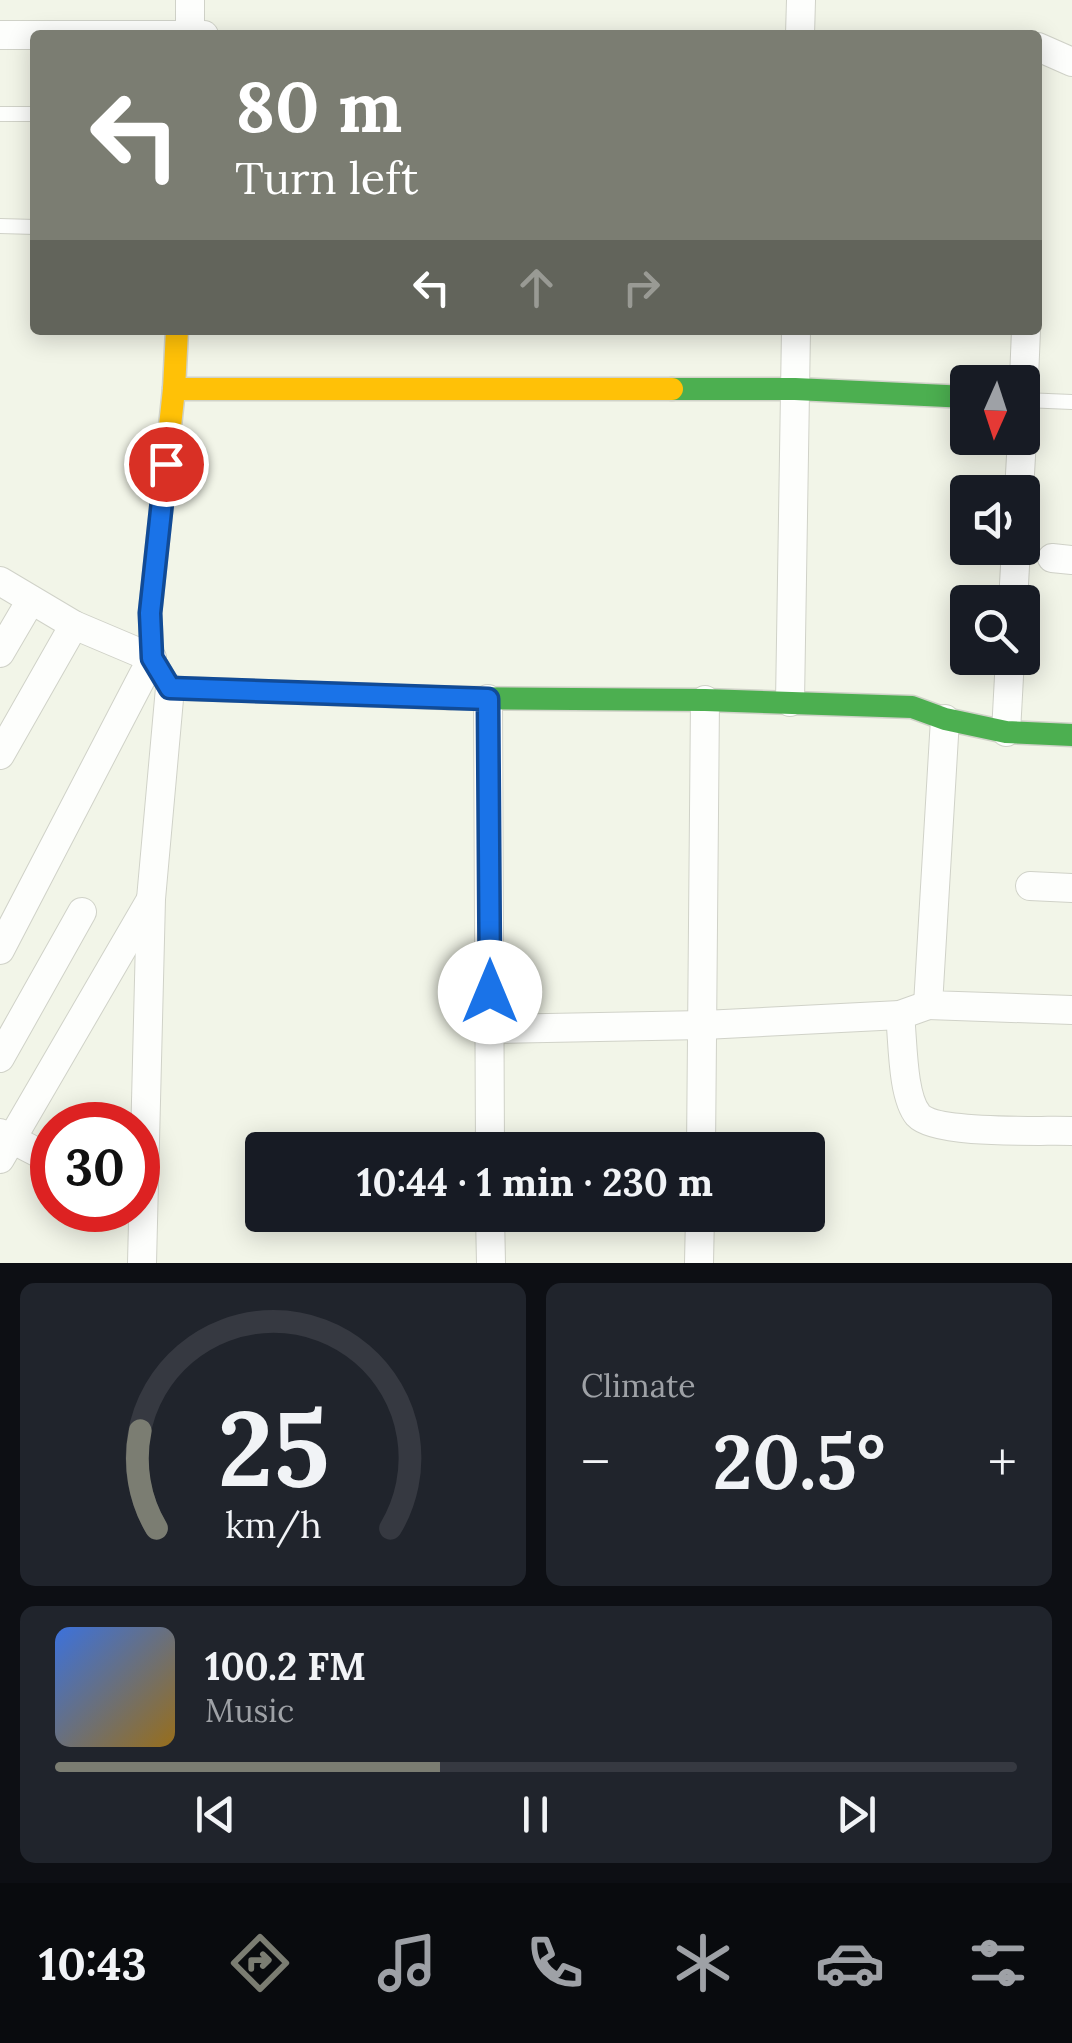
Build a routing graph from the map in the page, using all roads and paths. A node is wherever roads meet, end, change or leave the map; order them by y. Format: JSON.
{"nodes":[{"id":1,"x":190,"y":0,"type":"edge"},
{"id":2,"x":801,"y":0,"type":"edge"},
{"id":3,"x":190,"y":30,"type":"edge"},
{"id":4,"x":800,"y":30,"type":"edge"},
{"id":5,"x":0,"y":34,"type":"edge"},
{"id":6,"x":30,"y":34,"type":"edge"},
{"id":7,"x":1042,"y":49,"type":"edge"},
{"id":8,"x":1072,"y":62,"type":"edge"},
{"id":9,"x":0,"y":114,"type":"edge"},
{"id":10,"x":30,"y":114,"type":"edge"},
{"id":11,"x":0,"y":226,"type":"edge"},
{"id":12,"x":30,"y":227,"type":"edge"},
{"id":13,"x":177,"y":335,"type":"edge"},
{"id":14,"x":796,"y":335,"type":"edge"},
{"id":15,"x":1026,"y":335,"type":"edge"},
{"id":16,"x":1025,"y":365,"type":"edge"},
{"id":17,"x":174,"y":389,"type":"junction"},
{"id":18,"x":794,"y":389,"type":"junction"},
{"id":19,"x":950,"y":396,"type":"edge"},
{"id":20,"x":1072,"y":402,"type":"edge"},
{"id":21,"x":1040,"y":407,"type":"edge"},
{"id":22,"x":0,"y":580,"type":"edge"},
{"id":23,"x":31,"y":600,"type":"junction"},
{"id":24,"x":74,"y":625,"type":"junction"},
{"id":25,"x":0,"y":654,"type":"edge"},
{"id":26,"x":152,"y":658,"type":"junction"},
{"id":27,"x":1009,"y":675,"type":"edge"},
{"id":28,"x":170,"y":688,"type":"junction"},
{"id":29,"x":488,"y":699,"type":"junction"},
{"id":30,"x":705,"y":700,"type":"junction"},
{"id":31,"x":790,"y":702,"type":"junction"},
{"id":32,"x":945,"y":720,"type":"junction"},
{"id":33,"x":1006,"y":732,"type":"junction"},
{"id":34,"x":1072,"y":735,"type":"edge"},
{"id":35,"x":0,"y":755,"type":"edge"},
{"id":36,"x":1030,"y":886,"type":"dead end"},
{"id":37,"x":1072,"y":888,"type":"edge"},
{"id":38,"x":151,"y":899,"type":"junction"},
{"id":39,"x":82,"y":912,"type":"dead end"},
{"id":40,"x":0,"y":950,"type":"edge"},
{"id":41,"x":928,"y":1004,"type":"junction"},
{"id":42,"x":1072,"y":1010,"type":"edge"},
{"id":43,"x":900,"y":1015,"type":"junction"},
{"id":44,"x":704,"y":1025,"type":"junction"},
{"id":45,"x":490,"y":1029,"type":"junction"},
{"id":46,"x":0,"y":1058,"type":"edge"},
{"id":47,"x":143,"y":1102,"type":"edge"},
{"id":48,"x":1072,"y":1130,"type":"edge"},
{"id":49,"x":490,"y":1132,"type":"edge"},
{"id":50,"x":701,"y":1132,"type":"edge"},
{"id":51,"x":3,"y":1144,"type":"edge"},
{"id":52,"x":30,"y":1153,"type":"edge"},
{"id":53,"x":141,"y":1232,"type":"edge"},
{"id":54,"x":490,"y":1232,"type":"edge"},
{"id":55,"x":700,"y":1232,"type":"edge"},
{"id":56,"x":142,"y":1263,"type":"edge"},
{"id":57,"x":491,"y":1263,"type":"edge"},
{"id":58,"x":699,"y":1263,"type":"edge"}],
"edges":[{"from":1,"to":3,"type":"street"},
{"from":2,"to":4,"type":"street"},
{"from":5,"to":6,"type":"street"},
{"from":7,"to":8,"type":"street"},
{"from":9,"to":10,"type":"lane"},
{"from":11,"to":12,"type":"lane"},
{"from":13,"to":17,"type":"street"},
{"from":14,"to":18,"type":"street"},
{"from":15,"to":16,"type":"street"},
{"from":17,"to":18,"type":"street"},
{"from":17,"to":26,"type":"street"},
{"from":18,"to":19,"type":"street"},
{"from":18,"to":31,"type":"street"},
{"from":20,"to":21,"type":"lane"},
{"from":22,"to":23,"type":"street"},
{"from":23,"to":24,"type":"street"},
{"from":23,"to":25,"type":"street"},
{"from":24,"to":26,"type":"street"},
{"from":24,"to":35,"type":"street"},
{"from":26,"to":28,"type":"street"},
{"from":26,"to":40,"type":"street"},
{"from":27,"to":33,"type":"street"},
{"from":28,"to":29,"type":"street"},
{"from":28,"to":38,"type":"street"},
{"from":29,"to":30,"type":"street"},
{"from":29,"to":45,"type":"street"},
{"from":30,"to":31,"type":"street"},
{"from":30,"to":44,"type":"street"},
{"from":31,"to":32,"type":"street"},
{"from":32,"to":33,"type":"street"},
{"from":32,"to":41,"type":"street"},
{"from":33,"to":34,"type":"street"},
{"from":36,"to":37,"type":"street"},
{"from":38,"to":47,"type":"street"},
{"from":38,"to":51,"type":"street"},
{"from":39,"to":46,"type":"street"},
{"from":41,"to":42,"type":"street"},
{"from":41,"to":43,"type":"street"},
{"from":43,"to":44,"type":"street"},
{"from":43,"to":48,"type":"street"},
{"from":44,"to":45,"type":"street"},
{"from":44,"to":50,"type":"street"},
{"from":45,"to":49,"type":"street"},
{"from":51,"to":52,"type":"street"},
{"from":53,"to":56,"type":"street"},
{"from":54,"to":57,"type":"street"},
{"from":55,"to":58,"type":"street"}]}
